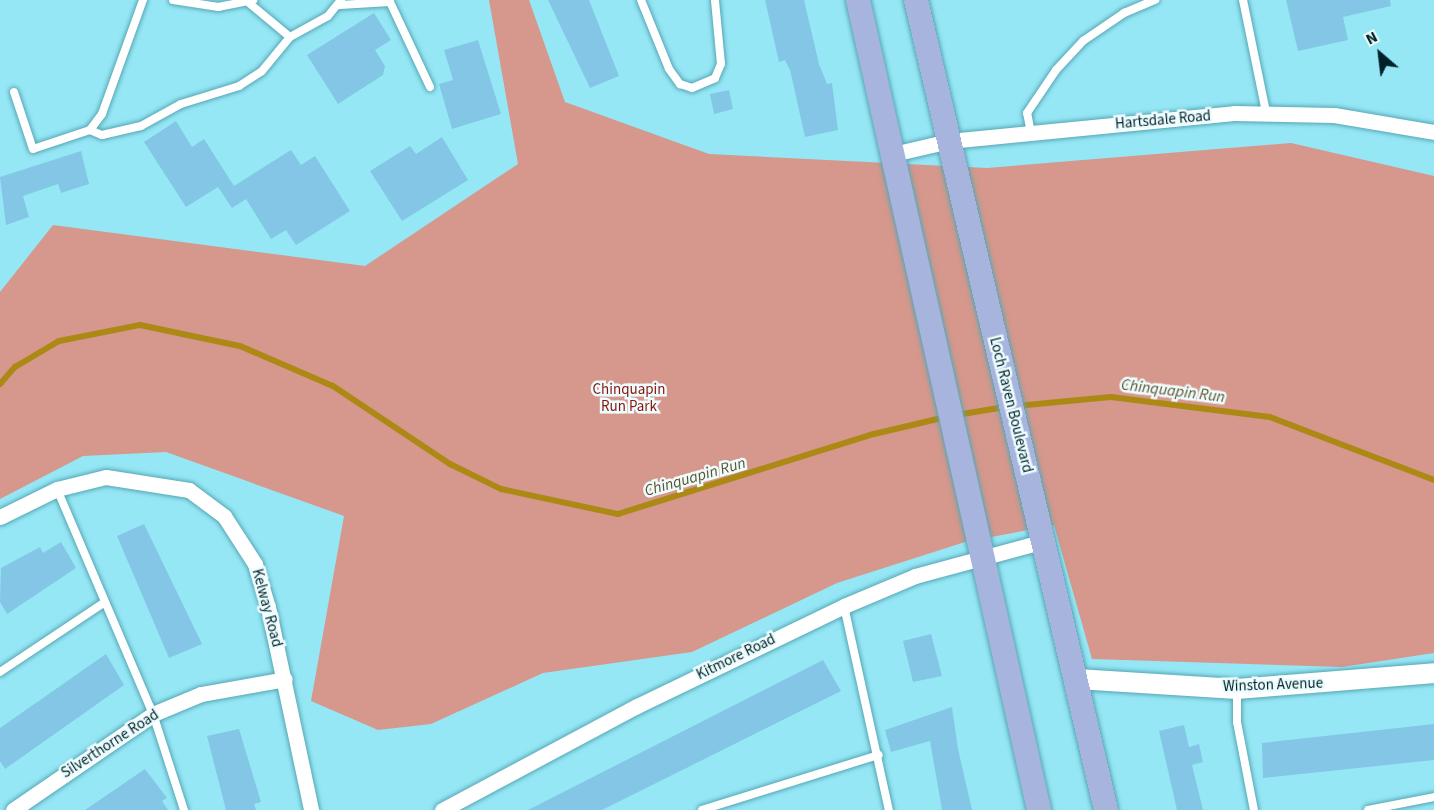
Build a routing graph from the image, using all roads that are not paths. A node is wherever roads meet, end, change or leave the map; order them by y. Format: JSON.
{"nodes":[{"id":1,"x":143,"y":0,"type":"edge"},
{"id":2,"x":174,"y":0,"type":"edge"},
{"id":3,"x":641,"y":0,"type":"edge"},
{"id":4,"x":715,"y":0,"type":"edge"},
{"id":5,"x":858,"y":0,"type":"edge"},
{"id":6,"x":916,"y":0,"type":"edge"},
{"id":7,"x":1155,"y":0,"type":"edge"},
{"id":8,"x":1242,"y":0,"type":"edge"},
{"id":9,"x":251,"y":1,"type":"edge"},
{"id":10,"x":393,"y":1,"type":"edge"},
{"id":11,"x":341,"y":2,"type":"edge"},
{"id":12,"x":290,"y":37,"type":"junction"},
{"id":13,"x":430,"y":87,"type":"dead end"},
{"id":14,"x":14,"y":92,"type":"dead end"},
{"id":15,"x":1266,"y":112,"type":"junction"},
{"id":16,"x":90,"y":130,"type":"junction"},
{"id":17,"x":1434,"y":132,"type":"edge"},
{"id":18,"x":1031,"y":133,"type":"junction"},
{"id":19,"x":949,"y":141,"type":"junction"},
{"id":20,"x":893,"y":154,"type":"junction"},
{"id":21,"x":57,"y":489,"type":"junction"},
{"id":22,"x":0,"y":517,"type":"edge"},
{"id":23,"x":1045,"y":541,"type":"junction"},
{"id":24,"x":985,"y":553,"type":"junction"},
{"id":25,"x":105,"y":602,"type":"junction"},
{"id":26,"x":844,"y":606,"type":"junction"},
{"id":27,"x":0,"y":672,"type":"edge"},
{"id":28,"x":1434,"y":673,"type":"edge"},
{"id":29,"x":285,"y":679,"type":"junction"},
{"id":30,"x":1077,"y":679,"type":"junction"},
{"id":31,"x":1237,"y":689,"type":"junction"},
{"id":32,"x":153,"y":714,"type":"junction"},
{"id":33,"x":879,"y":755,"type":"junction"},
{"id":34,"x":1434,"y":797,"type":"edge"},
{"id":35,"x":13,"y":810,"type":"edge"},
{"id":36,"x":184,"y":810,"type":"edge"},
{"id":37,"x":311,"y":810,"type":"edge"},
{"id":38,"x":442,"y":810,"type":"edge"},
{"id":39,"x":702,"y":810,"type":"edge"},
{"id":40,"x":889,"y":810,"type":"edge"},
{"id":41,"x":1039,"y":810,"type":"edge"},
{"id":42,"x":1106,"y":810,"type":"edge"},
{"id":43,"x":1254,"y":810,"type":"edge"},
{"id":44,"x":1368,"y":810,"type":"edge"}],
"edges":[{"from":1,"to":16,"type":"lane"},
{"from":2,"to":9,"type":"lane"},
{"from":3,"to":4,"type":"lane"},
{"from":5,"to":20,"type":"main road"},
{"from":6,"to":19,"type":"main road","name":"Loch Raven Boulevard"},
{"from":7,"to":18,"type":"lane"},
{"from":8,"to":15,"type":"lane"},
{"from":9,"to":12,"type":"lane"},
{"from":10,"to":11,"type":"lane"},
{"from":10,"to":13,"type":"lane"},
{"from":11,"to":12,"type":"lane"},
{"from":12,"to":16,"type":"lane"},
{"from":14,"to":16,"type":"lane"},
{"from":15,"to":17,"type":"street","name":"Hartsdale Road"},
{"from":15,"to":18,"type":"street","name":"Hartsdale Road"},
{"from":18,"to":19,"type":"street","name":"Hartsdale Road"},
{"from":19,"to":20,"type":"street","name":"Hartsdale Road"},
{"from":19,"to":23,"type":"main road","name":"Loch Raven Boulevard"},
{"from":20,"to":24,"type":"main road"},
{"from":21,"to":22,"type":"street","name":"Kelway Road"},
{"from":21,"to":25,"type":"lane"},
{"from":21,"to":29,"type":"street","name":"Kelway Road"},
{"from":23,"to":24,"type":"street","name":"Kitmore Road"},
{"from":23,"to":30,"type":"main road","name":"Loch Raven Boulevard"},
{"from":24,"to":26,"type":"street","name":"Kitmore Road"},
{"from":24,"to":41,"type":"main road"},
{"from":25,"to":27,"type":"lane"},
{"from":25,"to":32,"type":"lane"},
{"from":26,"to":33,"type":"lane"},
{"from":26,"to":38,"type":"street","name":"Kitmore Road"},
{"from":28,"to":31,"type":"street","name":"Winston Avenue"},
{"from":29,"to":32,"type":"street","name":"Silverthorne Road"},
{"from":29,"to":37,"type":"street","name":"Kelway Road"},
{"from":30,"to":31,"type":"street","name":"Winston Avenue"},
{"from":30,"to":42,"type":"main road","name":"Loch Raven Boulevard"},
{"from":31,"to":43,"type":"lane"},
{"from":32,"to":35,"type":"street","name":"Silverthorne Road"},
{"from":32,"to":36,"type":"lane"},
{"from":33,"to":39,"type":"lane"},
{"from":33,"to":40,"type":"lane"},
{"from":34,"to":44,"type":"lane"}]}
